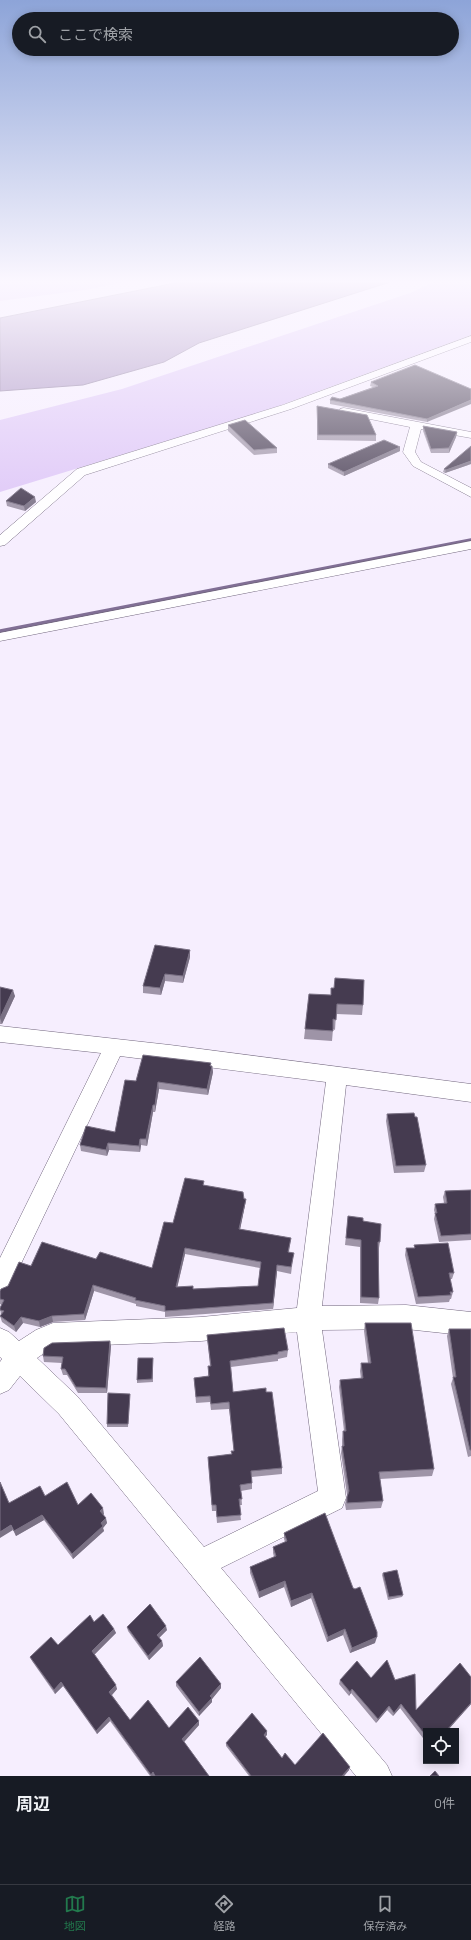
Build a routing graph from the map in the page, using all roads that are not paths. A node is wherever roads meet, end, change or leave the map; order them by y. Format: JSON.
{"nodes":[{"id":1,"x":400,"y":365,"type":"edge"},
{"id":2,"x":298,"y":402,"type":"junction"},
{"id":3,"x":320,"y":407,"type":"edge"},
{"id":4,"x":335,"y":410,"type":"edge"},
{"id":5,"x":416,"y":425,"type":"junction"},
{"id":6,"x":471,"y":435,"type":"edge"},
{"id":7,"x":471,"y":493,"type":"edge"},
{"id":8,"x":0,"y":542,"type":"edge"},
{"id":9,"x":471,"y":545,"type":"edge"},
{"id":10,"x":0,"y":637,"type":"edge"},
{"id":11,"x":0,"y":1034,"type":"edge"},
{"id":12,"x":114,"y":1047,"type":"junction"},
{"id":13,"x":337,"y":1075,"type":"junction"},
{"id":14,"x":471,"y":1094,"type":"edge"},
{"id":15,"x":0,"y":1283,"type":"edge"},
{"id":16,"x":308,"y":1319,"type":"junction"},
{"id":17,"x":471,"y":1324,"type":"edge"},
{"id":18,"x":0,"y":1340,"type":"edge"},
{"id":19,"x":20,"y":1358,"type":"junction"},
{"id":20,"x":0,"y":1381,"type":"edge"},
{"id":21,"x":199,"y":1564,"type":"junction"},
{"id":22,"x":376,"y":1776,"type":"edge"}],
"edges":[{"from":1,"to":2,"type":"street"},
{"from":2,"to":3,"type":"street"},
{"from":2,"to":8,"type":"street"},
{"from":4,"to":5,"type":"street"},
{"from":5,"to":6,"type":"street"},
{"from":5,"to":7,"type":"street"},
{"from":9,"to":10,"type":"street"},
{"from":11,"to":12,"type":"street"},
{"from":12,"to":13,"type":"street"},
{"from":12,"to":15,"type":"street"},
{"from":13,"to":14,"type":"street"},
{"from":13,"to":16,"type":"street"},
{"from":16,"to":17,"type":"street"},
{"from":16,"to":19,"type":"street"},
{"from":16,"to":21,"type":"street"},
{"from":18,"to":19,"type":"street"},
{"from":19,"to":20,"type":"street"},
{"from":19,"to":21,"type":"street"},
{"from":21,"to":22,"type":"street"}]}
